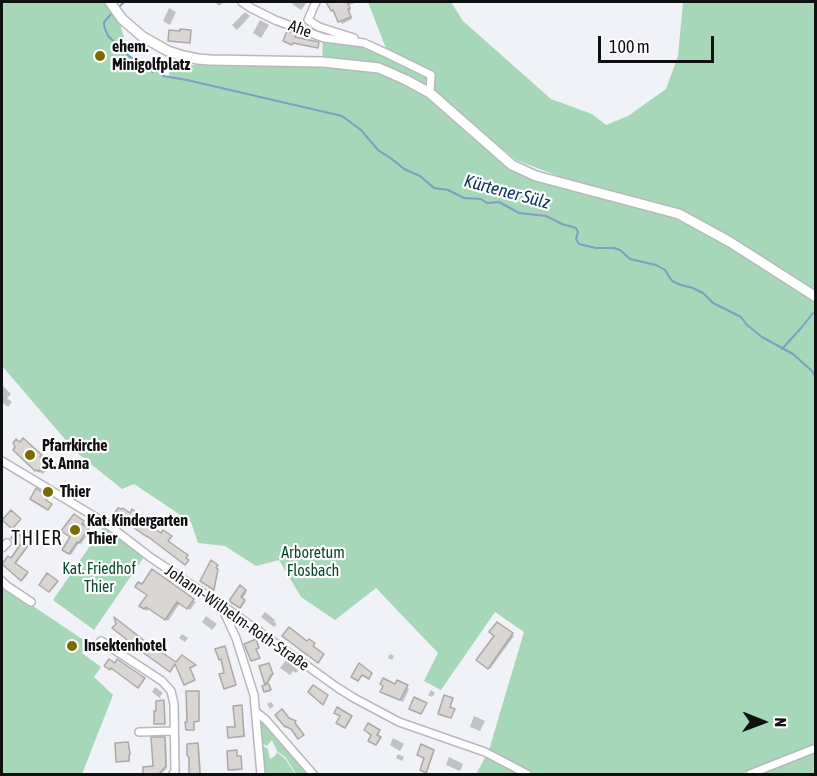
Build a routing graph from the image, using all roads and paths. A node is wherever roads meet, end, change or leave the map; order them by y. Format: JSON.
{"nodes":[{"id":1,"x":242,"y":2,"type":"edge"},
{"id":2,"x":316,"y":2,"type":"edge"},
{"id":3,"x":110,"y":3,"type":"edge"},
{"id":4,"x":364,"y":43,"type":"junction"},
{"id":5,"x":430,"y":93,"type":"junction"},
{"id":6,"x":816,"y":297,"type":"edge"},
{"id":7,"x":2,"y":460,"type":"edge"},
{"id":8,"x":2,"y":580,"type":"edge"},
{"id":9,"x":31,"y":602,"type":"dead end"},
{"id":10,"x":223,"y":606,"type":"junction"},
{"id":11,"x":101,"y":641,"type":"dead end"},
{"id":12,"x":256,"y":712,"type":"junction"},
{"id":13,"x":174,"y":731,"type":"junction"},
{"id":14,"x":139,"y":732,"type":"dead end"},
{"id":15,"x":816,"y":748,"type":"edge"},
{"id":16,"x":173,"y":774,"type":"edge"},
{"id":17,"x":261,"y":774,"type":"edge"},
{"id":18,"x":313,"y":774,"type":"edge"},
{"id":19,"x":527,"y":774,"type":"edge"},
{"id":20,"x":750,"y":774,"type":"edge"}],
"edges":[{"from":1,"to":4,"type":"street","name":"Ahe"},
{"from":2,"to":4,"type":"street","name":"Ahe"},
{"from":3,"to":5,"type":"main road"},
{"from":4,"to":5,"type":"street","name":"Ahe"},
{"from":5,"to":6,"type":"main road"},
{"from":7,"to":10,"type":"street","name":"Johann-Wilhelm-Roth-Straße"},
{"from":8,"to":9,"type":"street"},
{"from":10,"to":12,"type":"street"},
{"from":10,"to":19,"type":"street","name":"Johann-Wilhelm-Roth-Straße"},
{"from":11,"to":13,"type":"street"},
{"from":12,"to":17,"type":"street"},
{"from":12,"to":18,"type":"street"},
{"from":13,"to":14,"type":"street"},
{"from":13,"to":16,"type":"street"},
{"from":15,"to":20,"type":"street"}]}
